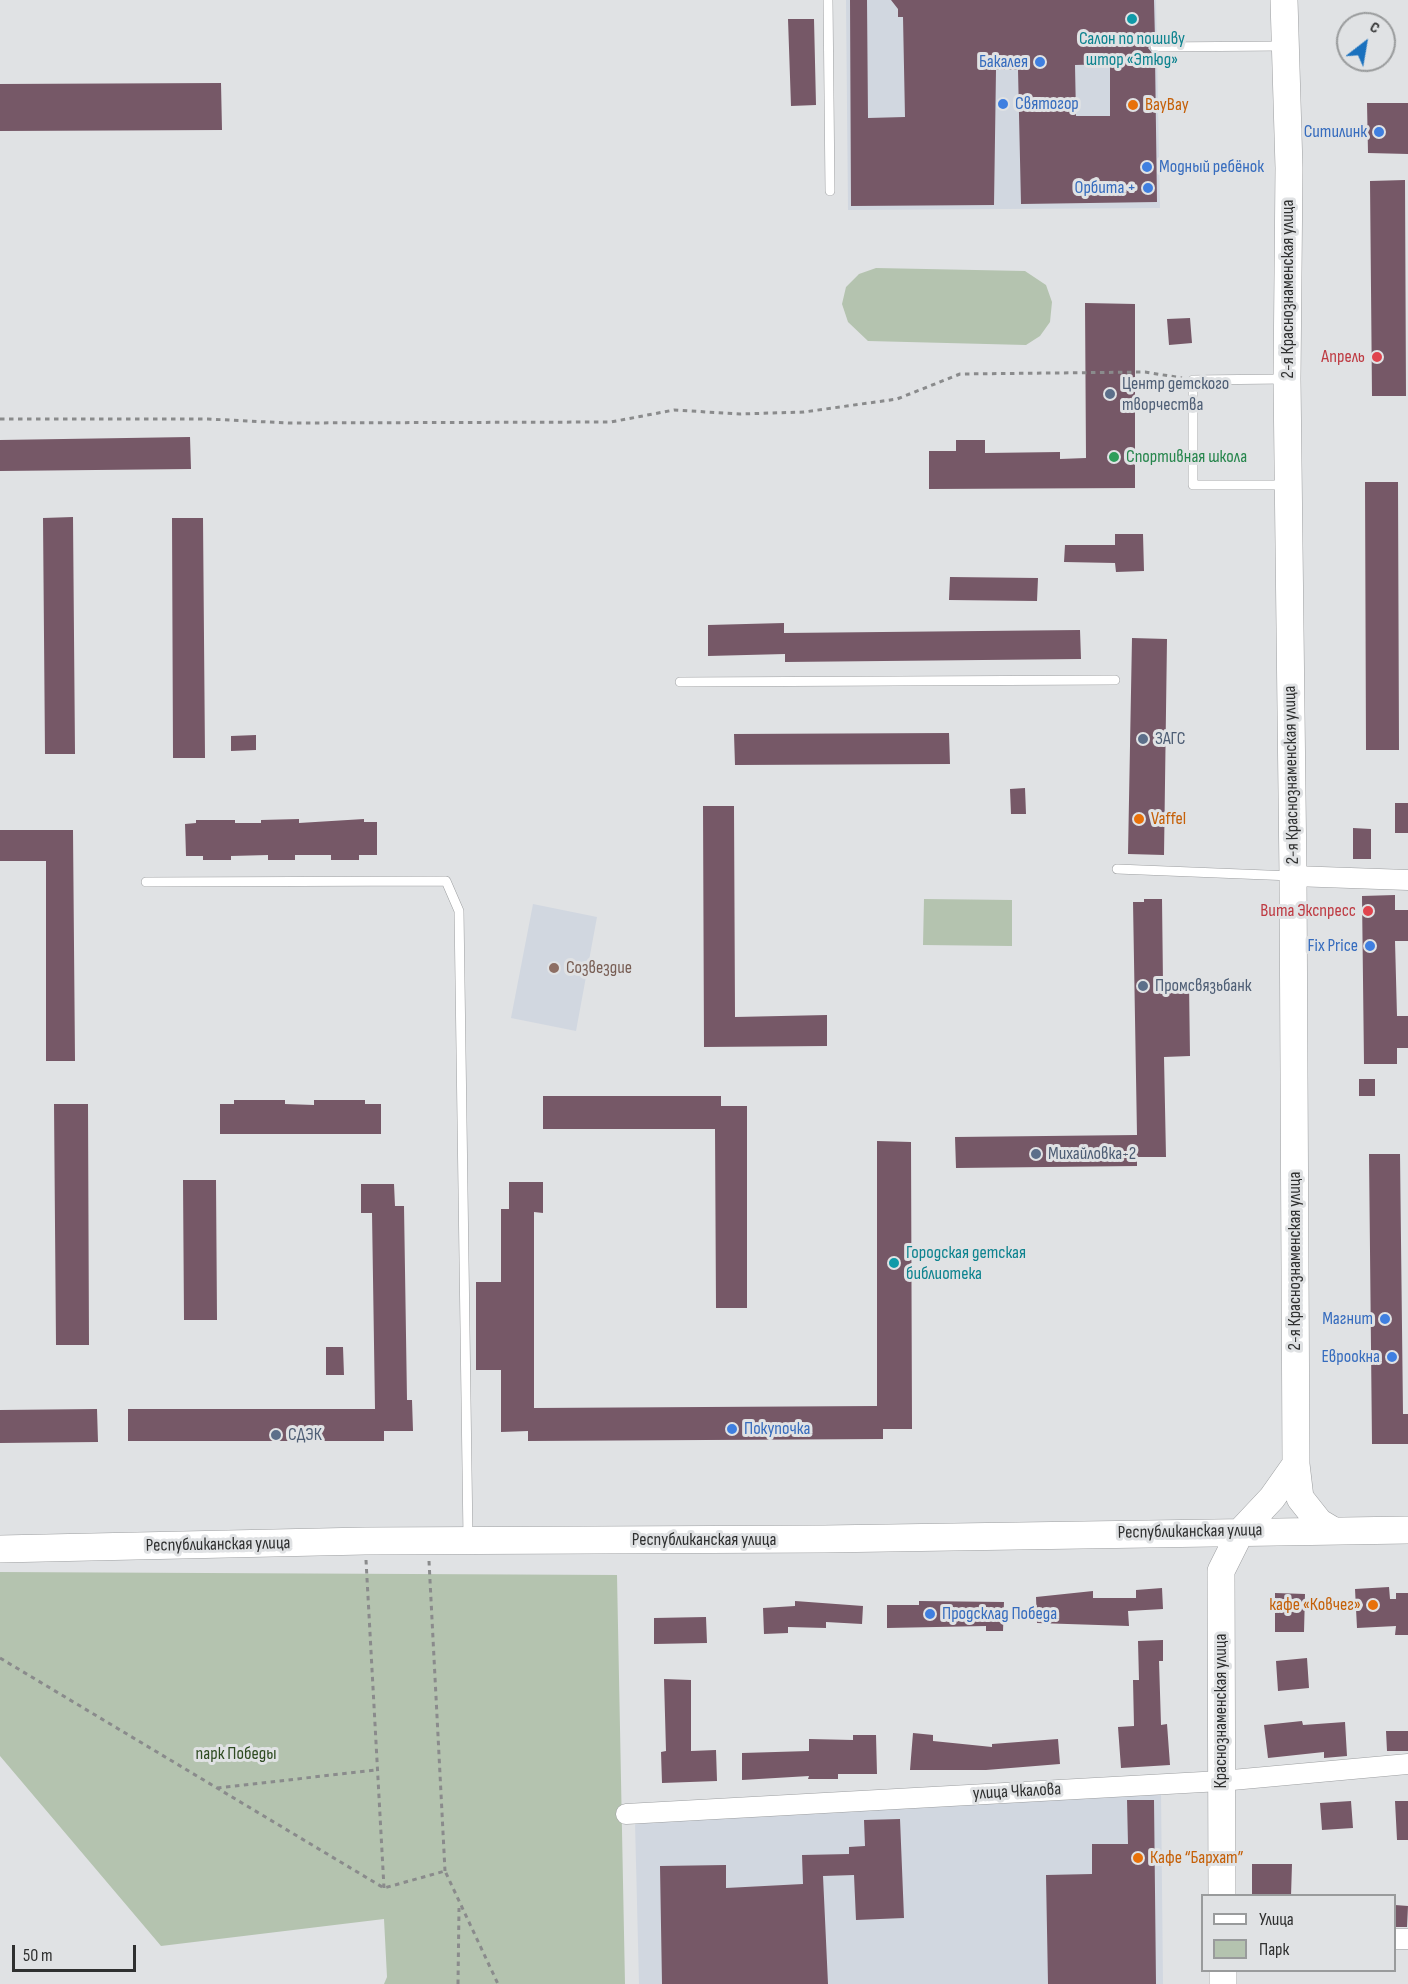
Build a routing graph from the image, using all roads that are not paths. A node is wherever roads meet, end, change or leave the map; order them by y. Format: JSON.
{"nodes":[{"id":1,"x":828,"y":0,"type":"edge"},
{"id":2,"x":1284,"y":0,"type":"edge"},
{"id":3,"x":1285,"y":46,"type":"junction"},
{"id":4,"x":1155,"y":47,"type":"dead end"},
{"id":5,"x":830,"y":192,"type":"dead end"},
{"id":6,"x":1287,"y":379,"type":"junction"},
{"id":7,"x":1288,"y":485,"type":"junction"},
{"id":8,"x":1114,"y":680,"type":"dead end"},
{"id":9,"x":680,"y":682,"type":"dead end"},
{"id":10,"x":1117,"y":869,"type":"dead end"},
{"id":11,"x":1293,"y":876,"type":"junction"},
{"id":12,"x":1408,"y":880,"type":"edge"},
{"id":13,"x":146,"y":882,"type":"dead end"},
{"id":14,"x":1296,"y":1464,"type":"junction"},
{"id":15,"x":1408,"y":1530,"type":"edge"},
{"id":16,"x":1241,"y":1531,"type":"junction"},
{"id":17,"x":1334,"y":1531,"type":"junction"},
{"id":18,"x":1182,"y":1532,"type":"junction"},
{"id":19,"x":468,"y":1541,"type":"junction"},
{"id":20,"x":0,"y":1550,"type":"edge"},
{"id":21,"x":1221,"y":1571,"type":"junction"},
{"id":22,"x":1408,"y":1764,"type":"edge"},
{"id":23,"x":1221,"y":1781,"type":"junction"},
{"id":24,"x":626,"y":1814,"type":"dead end"},
{"id":25,"x":1222,"y":1894,"type":"edge"}],
"edges":[{"from":1,"to":5,"type":"lane"},
{"from":2,"to":3,"type":"street","name":"2-я Краснознаменская улица"},
{"from":3,"to":4,"type":"lane"},
{"from":3,"to":6,"type":"street","name":"2-я Краснознаменская улица"},
{"from":6,"to":7,"type":"street","name":"2-я Краснознаменская улица"},
{"from":6,"to":7,"type":"lane"},
{"from":7,"to":11,"type":"street","name":"2-я Краснознаменская улица"},
{"from":8,"to":9,"type":"lane"},
{"from":10,"to":11,"type":"lane"},
{"from":11,"to":12,"type":"street"},
{"from":11,"to":14,"type":"street","name":"2-я Краснознаменская улица"},
{"from":13,"to":19,"type":"lane"},
{"from":14,"to":16,"type":"street"},
{"from":14,"to":17,"type":"street","name":"2-я Краснознаменская улица"},
{"from":15,"to":17,"type":"street","name":"Республиканская улица"},
{"from":16,"to":17,"type":"street","name":"Республиканская улица"},
{"from":16,"to":18,"type":"street","name":"Республиканская улица"},
{"from":16,"to":21,"type":"street","name":"Краснознаменская улица"},
{"from":18,"to":19,"type":"street","name":"Республиканская улица"},
{"from":18,"to":21,"type":"street"},
{"from":19,"to":20,"type":"street","name":"Республиканская улица"},
{"from":21,"to":23,"type":"street","name":"Краснознаменская улица"},
{"from":22,"to":23,"type":"street","name":"улица Чкалова"},
{"from":23,"to":24,"type":"street","name":"улица Чкалова"},
{"from":23,"to":25,"type":"street","name":"Краснознаменская улица"}]}
